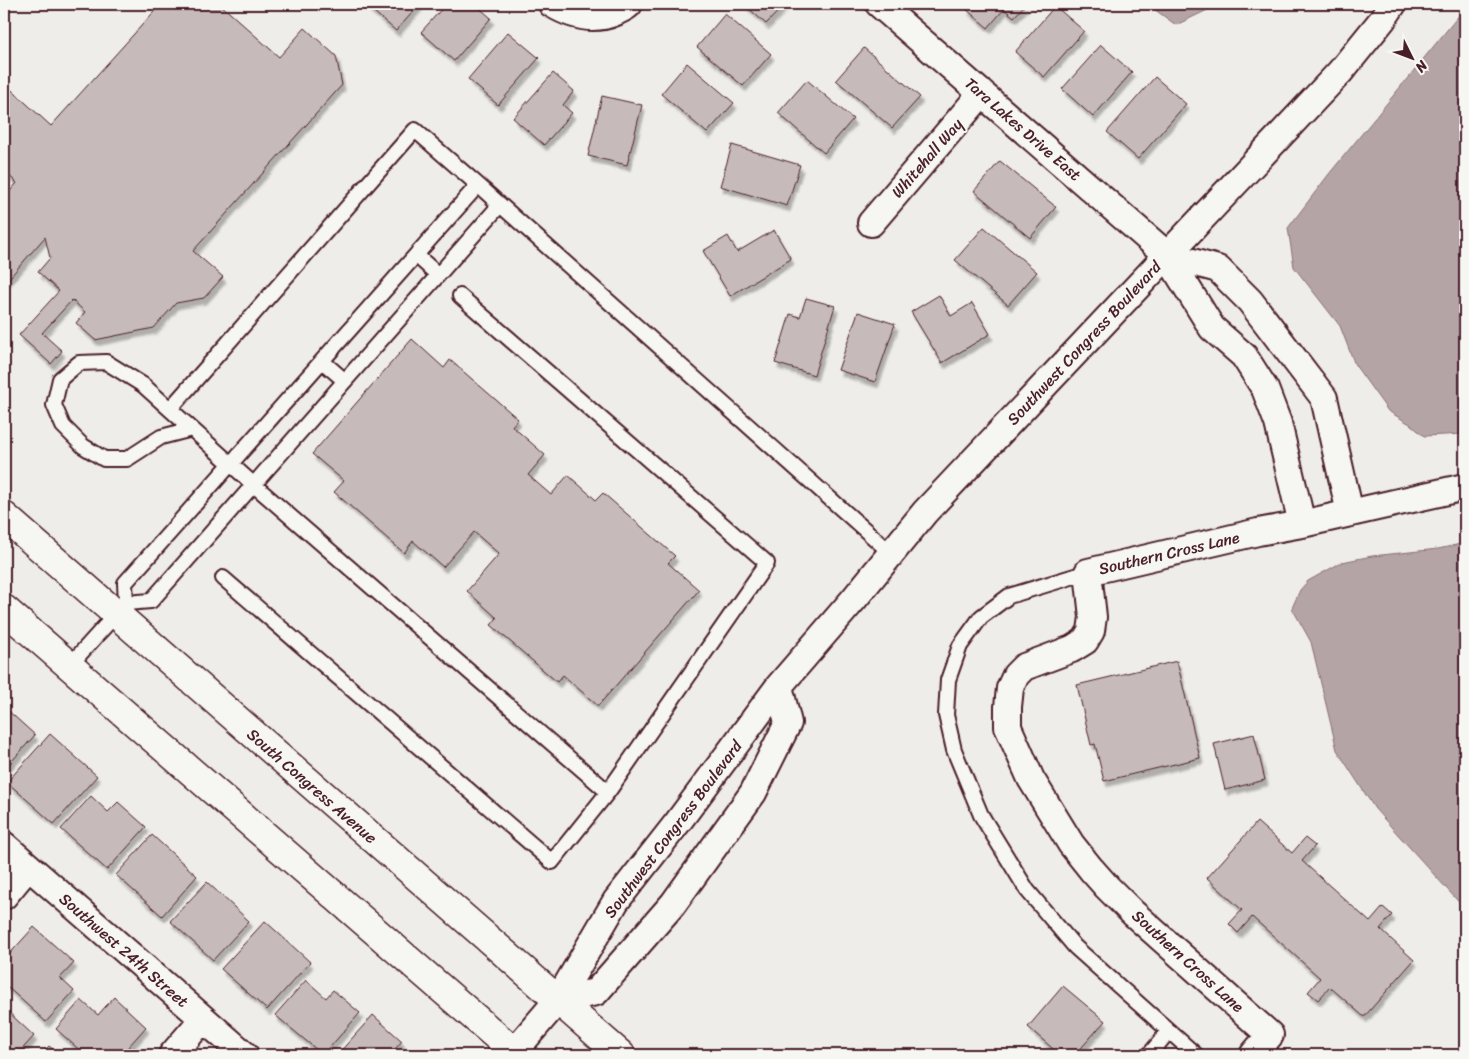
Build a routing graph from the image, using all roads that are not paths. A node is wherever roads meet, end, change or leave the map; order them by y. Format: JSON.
{"nodes":[{"id":1,"x":552,"y":4,"type":"edge"},
{"id":2,"x":629,"y":4,"type":"edge"},
{"id":3,"x":879,"y":4,"type":"edge"},
{"id":4,"x":1393,"y":4,"type":"edge"},
{"id":5,"x":982,"y":93,"type":"junction"},
{"id":6,"x":478,"y":185,"type":"junction"},
{"id":7,"x":499,"y":206,"type":"junction"},
{"id":8,"x":871,"y":223,"type":"dead end"},
{"id":9,"x":416,"y":255,"type":"junction"},
{"id":10,"x":1167,"y":255,"type":"junction"},
{"id":11,"x":438,"y":275,"type":"junction"},
{"id":12,"x":460,"y":296,"type":"dead end"},
{"id":13,"x":322,"y":361,"type":"junction"},
{"id":14,"x":345,"y":381,"type":"junction"},
{"id":15,"x":170,"y":409,"type":"junction"},
{"id":16,"x":192,"y":429,"type":"junction"},
{"id":17,"x":230,"y":464,"type":"junction"},
{"id":18,"x":254,"y":485,"type":"junction"},
{"id":19,"x":1465,"y":487,"type":"edge"},
{"id":20,"x":1350,"y":513,"type":"junction"},
{"id":21,"x":4,"y":516,"type":"edge"},
{"id":22,"x":1302,"y":524,"type":"junction"},
{"id":23,"x":892,"y":553,"type":"junction"},
{"id":24,"x":1088,"y":572,"type":"junction"},
{"id":25,"x":223,"y":578,"type":"dead end"},
{"id":26,"x":4,"y":609,"type":"edge"},
{"id":27,"x":120,"y":609,"type":"junction"},
{"id":28,"x":70,"y":665,"type":"junction"},
{"id":29,"x":779,"y":686,"type":"junction"},
{"id":30,"x":608,"y":792,"type":"junction"},
{"id":31,"x":4,"y":845,"type":"edge"},
{"id":32,"x":28,"y":866,"type":"junction"},
{"id":33,"x":4,"y":896,"type":"edge"},
{"id":34,"x":558,"y":1000,"type":"junction"},
{"id":35,"x":203,"y":1019,"type":"junction"},
{"id":36,"x":1169,"y":1031,"type":"junction"},
{"id":37,"x":514,"y":1054,"type":"edge"},
{"id":38,"x":172,"y":1055,"type":"edge"},
{"id":39,"x":245,"y":1055,"type":"edge"},
{"id":40,"x":621,"y":1055,"type":"edge"},
{"id":41,"x":1149,"y":1055,"type":"edge"},
{"id":42,"x":1196,"y":1055,"type":"edge"},
{"id":43,"x":1253,"y":1055,"type":"edge"}],
"edges":[{"from":1,"to":2,"type":"street"},
{"from":3,"to":5,"type":"street","name":"Tara Lakes Drive East"},
{"from":4,"to":10,"type":"street","name":"Southwest Congress Boulevard"},
{"from":5,"to":8,"type":"street","name":"Whitehall Way"},
{"from":5,"to":10,"type":"street","name":"Tara Lakes Drive East"},
{"from":6,"to":7,"type":"lane"},
{"from":6,"to":9,"type":"lane"},
{"from":6,"to":15,"type":"lane"},
{"from":7,"to":11,"type":"lane"},
{"from":7,"to":23,"type":"lane"},
{"from":9,"to":11,"type":"lane"},
{"from":9,"to":13,"type":"lane"},
{"from":10,"to":20,"type":"street","name":"Tara Lakes Drive East"},
{"from":10,"to":22,"type":"street","name":"Tara Lakes Drive East"},
{"from":10,"to":23,"type":"street","name":"Southwest Congress Boulevard"},
{"from":11,"to":14,"type":"lane"},
{"from":12,"to":30,"type":"lane"},
{"from":13,"to":14,"type":"lane"},
{"from":13,"to":17,"type":"lane"},
{"from":14,"to":18,"type":"lane"},
{"from":15,"to":16,"type":"lane"},
{"from":15,"to":16,"type":"lane"},
{"from":16,"to":17,"type":"lane"},
{"from":17,"to":18,"type":"lane"},
{"from":17,"to":27,"type":"lane"},
{"from":18,"to":27,"type":"lane"},
{"from":18,"to":30,"type":"lane"},
{"from":19,"to":20,"type":"street","name":"Southern Cross Lane"},
{"from":20,"to":22,"type":"street","name":"Southern Cross Lane"},
{"from":21,"to":27,"type":"main road","name":"South Congress Avenue"},
{"from":22,"to":24,"type":"street","name":"Southern Cross Lane"},
{"from":23,"to":29,"type":"street","name":"Southwest Congress Boulevard"},
{"from":24,"to":36,"type":"lane"},
{"from":24,"to":43,"type":"street","name":"Southern Cross Lane"},
{"from":25,"to":30,"type":"lane"},
{"from":26,"to":28,"type":"main road"},
{"from":27,"to":28,"type":"lane"},
{"from":27,"to":34,"type":"main road","name":"South Congress Avenue"},
{"from":28,"to":37,"type":"main road"},
{"from":29,"to":34,"type":"street","name":"Southwest Congress Boulevard"},
{"from":29,"to":34,"type":"street"},
{"from":31,"to":32,"type":"street","name":"Southwest 24th Street"},
{"from":32,"to":33,"type":"street"},
{"from":32,"to":35,"type":"street","name":"Southwest 24th Street"},
{"from":34,"to":37,"type":"street","name":"Southwest Congress Boulevard"},
{"from":34,"to":40,"type":"main road","name":"South Congress Avenue"},
{"from":35,"to":38,"type":"street"},
{"from":35,"to":39,"type":"street","name":"Southwest 24th Street"},
{"from":36,"to":41,"type":"lane"},
{"from":36,"to":42,"type":"lane"}]}
